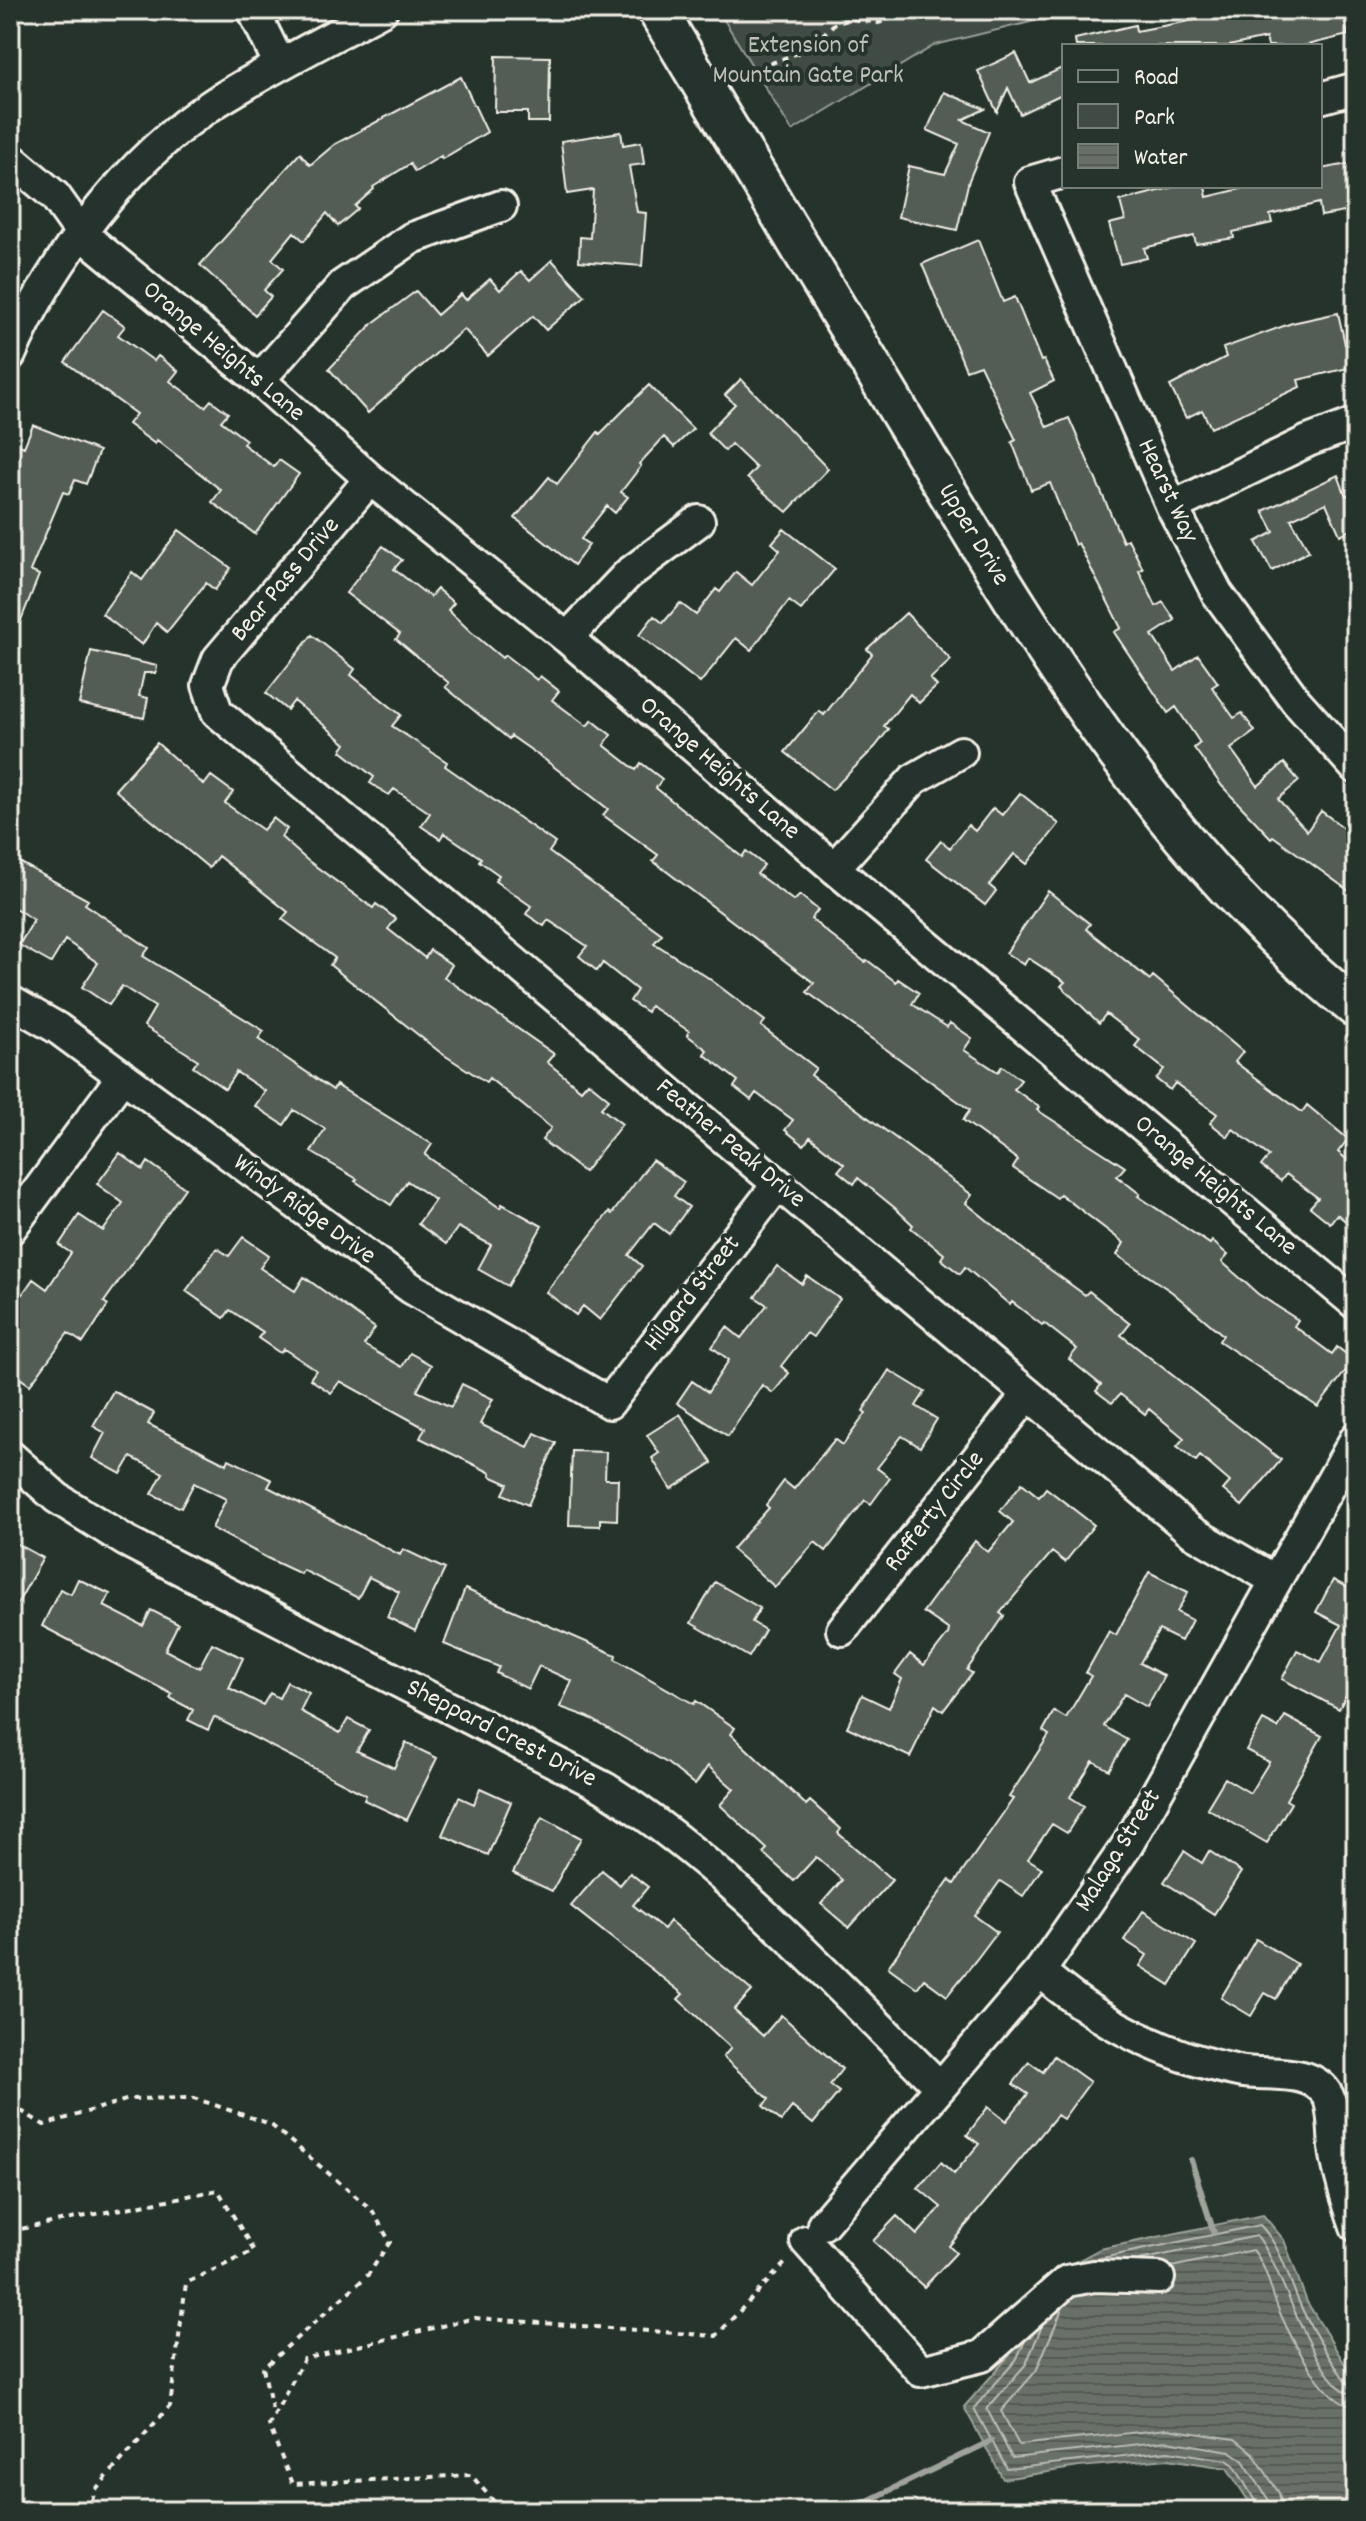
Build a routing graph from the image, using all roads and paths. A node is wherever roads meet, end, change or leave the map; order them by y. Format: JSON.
{"nodes":[{"id":1,"x":253,"y":10,"type":"edge"},
{"id":2,"x":382,"y":10,"type":"edge"},
{"id":3,"x":657,"y":10,"type":"edge"},
{"id":4,"x":913,"y":10,"type":"edge"},
{"id":5,"x":280,"y":65,"type":"junction"},
{"id":6,"x":748,"y":72,"type":"dead end"},
{"id":7,"x":1356,"y":88,"type":"edge"},
{"id":8,"x":1322,"y":97,"type":"edge"},
{"id":9,"x":10,"y":158,"type":"edge"},
{"id":10,"x":1062,"y":173,"type":"edge"},
{"id":11,"x":501,"y":206,"type":"dead end"},
{"id":12,"x":82,"y":234,"type":"junction"},
{"id":13,"x":10,"y":355,"type":"edge"},
{"id":14,"x":259,"y":380,"type":"junction"},
{"id":15,"x":1356,"y":423,"type":"edge"},
{"id":16,"x":370,"y":479,"type":"junction"},
{"id":17,"x":1172,"y":507,"type":"junction"},
{"id":18,"x":699,"y":521,"type":"dead end"},
{"id":19,"x":567,"y":638,"type":"junction"},
{"id":20,"x":208,"y":685,"type":"joint"},
{"id":21,"x":961,"y":752,"type":"dead end"},
{"id":22,"x":1356,"y":768,"type":"edge"},
{"id":23,"x":834,"y":868,"type":"junction"},
{"id":24,"x":10,"y":1001,"type":"edge"},
{"id":25,"x":1356,"y":1008,"type":"edge"},
{"id":26,"x":122,"y":1077,"type":"junction"},
{"id":27,"x":778,"y":1184,"type":"junction"},
{"id":28,"x":10,"y":1229,"type":"edge"},
{"id":29,"x":1356,"y":1304,"type":"edge"},
{"id":30,"x":1028,"y":1394,"type":"junction"},
{"id":31,"x":609,"y":1403,"type":"joint"},
{"id":32,"x":1356,"y":1438,"type":"edge"},
{"id":33,"x":10,"y":1456,"type":"edge"},
{"id":34,"x":1275,"y":1580,"type":"junction"},
{"id":35,"x":842,"y":1630,"type":"dead end"},
{"id":36,"x":1040,"y":1971,"type":"junction"},
{"id":37,"x":940,"y":2087,"type":"junction"},
{"id":38,"x":10,"y":2104,"type":"edge"},
{"id":39,"x":1356,"y":2224,"type":"edge"},
{"id":40,"x":10,"y":2231,"type":"edge"},
{"id":41,"x":814,"y":2232,"type":"junction"},
{"id":42,"x":1159,"y":2278,"type":"dead end"},
{"id":43,"x":274,"y":2415,"type":"junction"},
{"id":44,"x":89,"y":2511,"type":"edge"},
{"id":45,"x":502,"y":2511,"type":"edge"}],
"edges":[{"from":1,"to":5,"type":"street"},
{"from":2,"to":5,"type":"street"},
{"from":3,"to":25,"type":"main road","name":"Upper Drive"},
{"from":4,"to":6,"type":"path"},
{"from":5,"to":12,"type":"street"},
{"from":7,"to":8,"type":"street"},
{"from":9,"to":12,"type":"street","name":"Orange Heights Lane"},
{"from":10,"to":17,"type":"street","name":"Hearst Way"},
{"from":11,"to":14,"type":"street"},
{"from":12,"to":13,"type":"street"},
{"from":12,"to":14,"type":"street","name":"Orange Heights Lane"},
{"from":14,"to":16,"type":"street","name":"Orange Heights Lane"},
{"from":15,"to":17,"type":"street"},
{"from":16,"to":19,"type":"street","name":"Orange Heights Lane"},
{"from":16,"to":20,"type":"street","name":"Bear Pass Drive"},
{"from":17,"to":22,"type":"street","name":"Hearst Way"},
{"from":18,"to":19,"type":"street"},
{"from":19,"to":23,"type":"street","name":"Orange Heights Lane"},
{"from":20,"to":27,"type":"street","name":"Feather Peak Drive"},
{"from":21,"to":23,"type":"street"},
{"from":23,"to":29,"type":"street","name":"Orange Heights Lane"},
{"from":24,"to":26,"type":"street","name":"Windy Ridge Drive"},
{"from":26,"to":28,"type":"street"},
{"from":26,"to":31,"type":"street","name":"Windy Ridge Drive"},
{"from":27,"to":30,"type":"street","name":"Feather Peak Drive"},
{"from":27,"to":31,"type":"street","name":"Hilgard Street"},
{"from":30,"to":34,"type":"street","name":"Feather Peak Drive"},
{"from":30,"to":35,"type":"street","name":"Rafferty Circle"},
{"from":32,"to":34,"type":"street","name":"Malaga Street"},
{"from":33,"to":37,"type":"street","name":"Sheppard Crest Drive"},
{"from":34,"to":36,"type":"street","name":"Malaga Street"},
{"from":36,"to":37,"type":"street","name":"Malaga Street"},
{"from":36,"to":39,"type":"street"},
{"from":37,"to":41,"type":"street","name":"Malaga Street"},
{"from":38,"to":43,"type":"path"},
{"from":40,"to":44,"type":"path"},
{"from":41,"to":42,"type":"street"},
{"from":41,"to":43,"type":"path"},
{"from":43,"to":45,"type":"path"}]}
